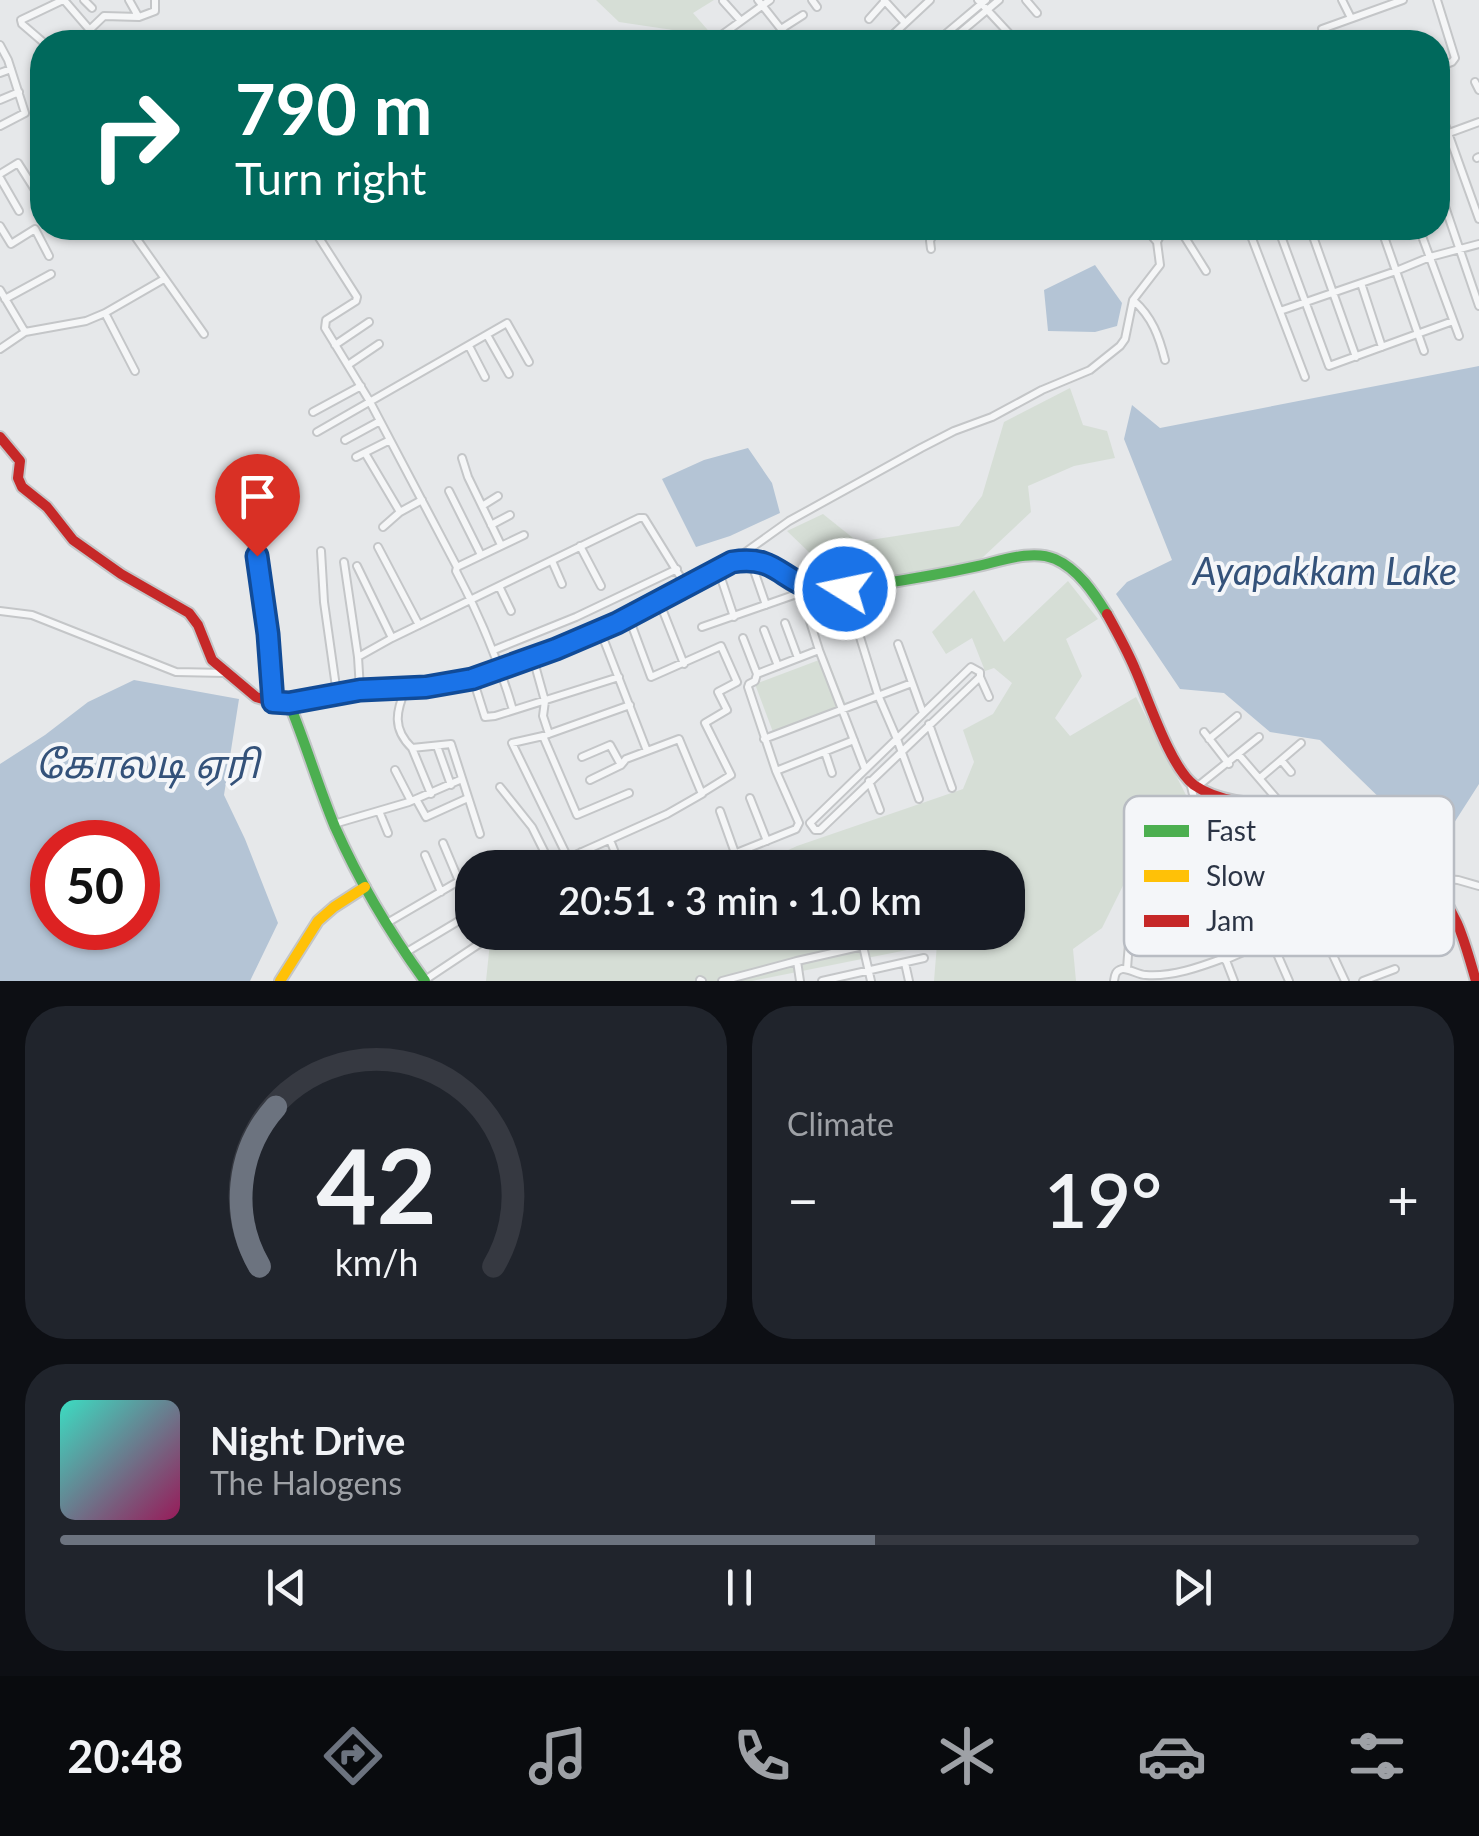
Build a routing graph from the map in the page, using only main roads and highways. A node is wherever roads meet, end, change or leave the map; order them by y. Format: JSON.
{"nodes":[{"id":1,"x":0,"y":436,"type":"edge"},
{"id":2,"x":289,"y":703,"type":"junction"},
{"id":3,"x":1215,"y":796,"type":"edge"},
{"id":4,"x":365,"y":886,"type":"junction"},
{"id":5,"x":1454,"y":917,"type":"edge"},
{"id":6,"x":286,"y":978,"type":"edge"},
{"id":7,"x":425,"y":980,"type":"edge"},
{"id":8,"x":1476,"y":981,"type":"edge"}],
"edges":[{"from":1,"to":2,"type":"main road"},
{"from":2,"to":3,"type":"main road"},
{"from":2,"to":4,"type":"main road"},
{"from":4,"to":6,"type":"main road"},
{"from":4,"to":7,"type":"main road"},
{"from":5,"to":8,"type":"main road"}]}
